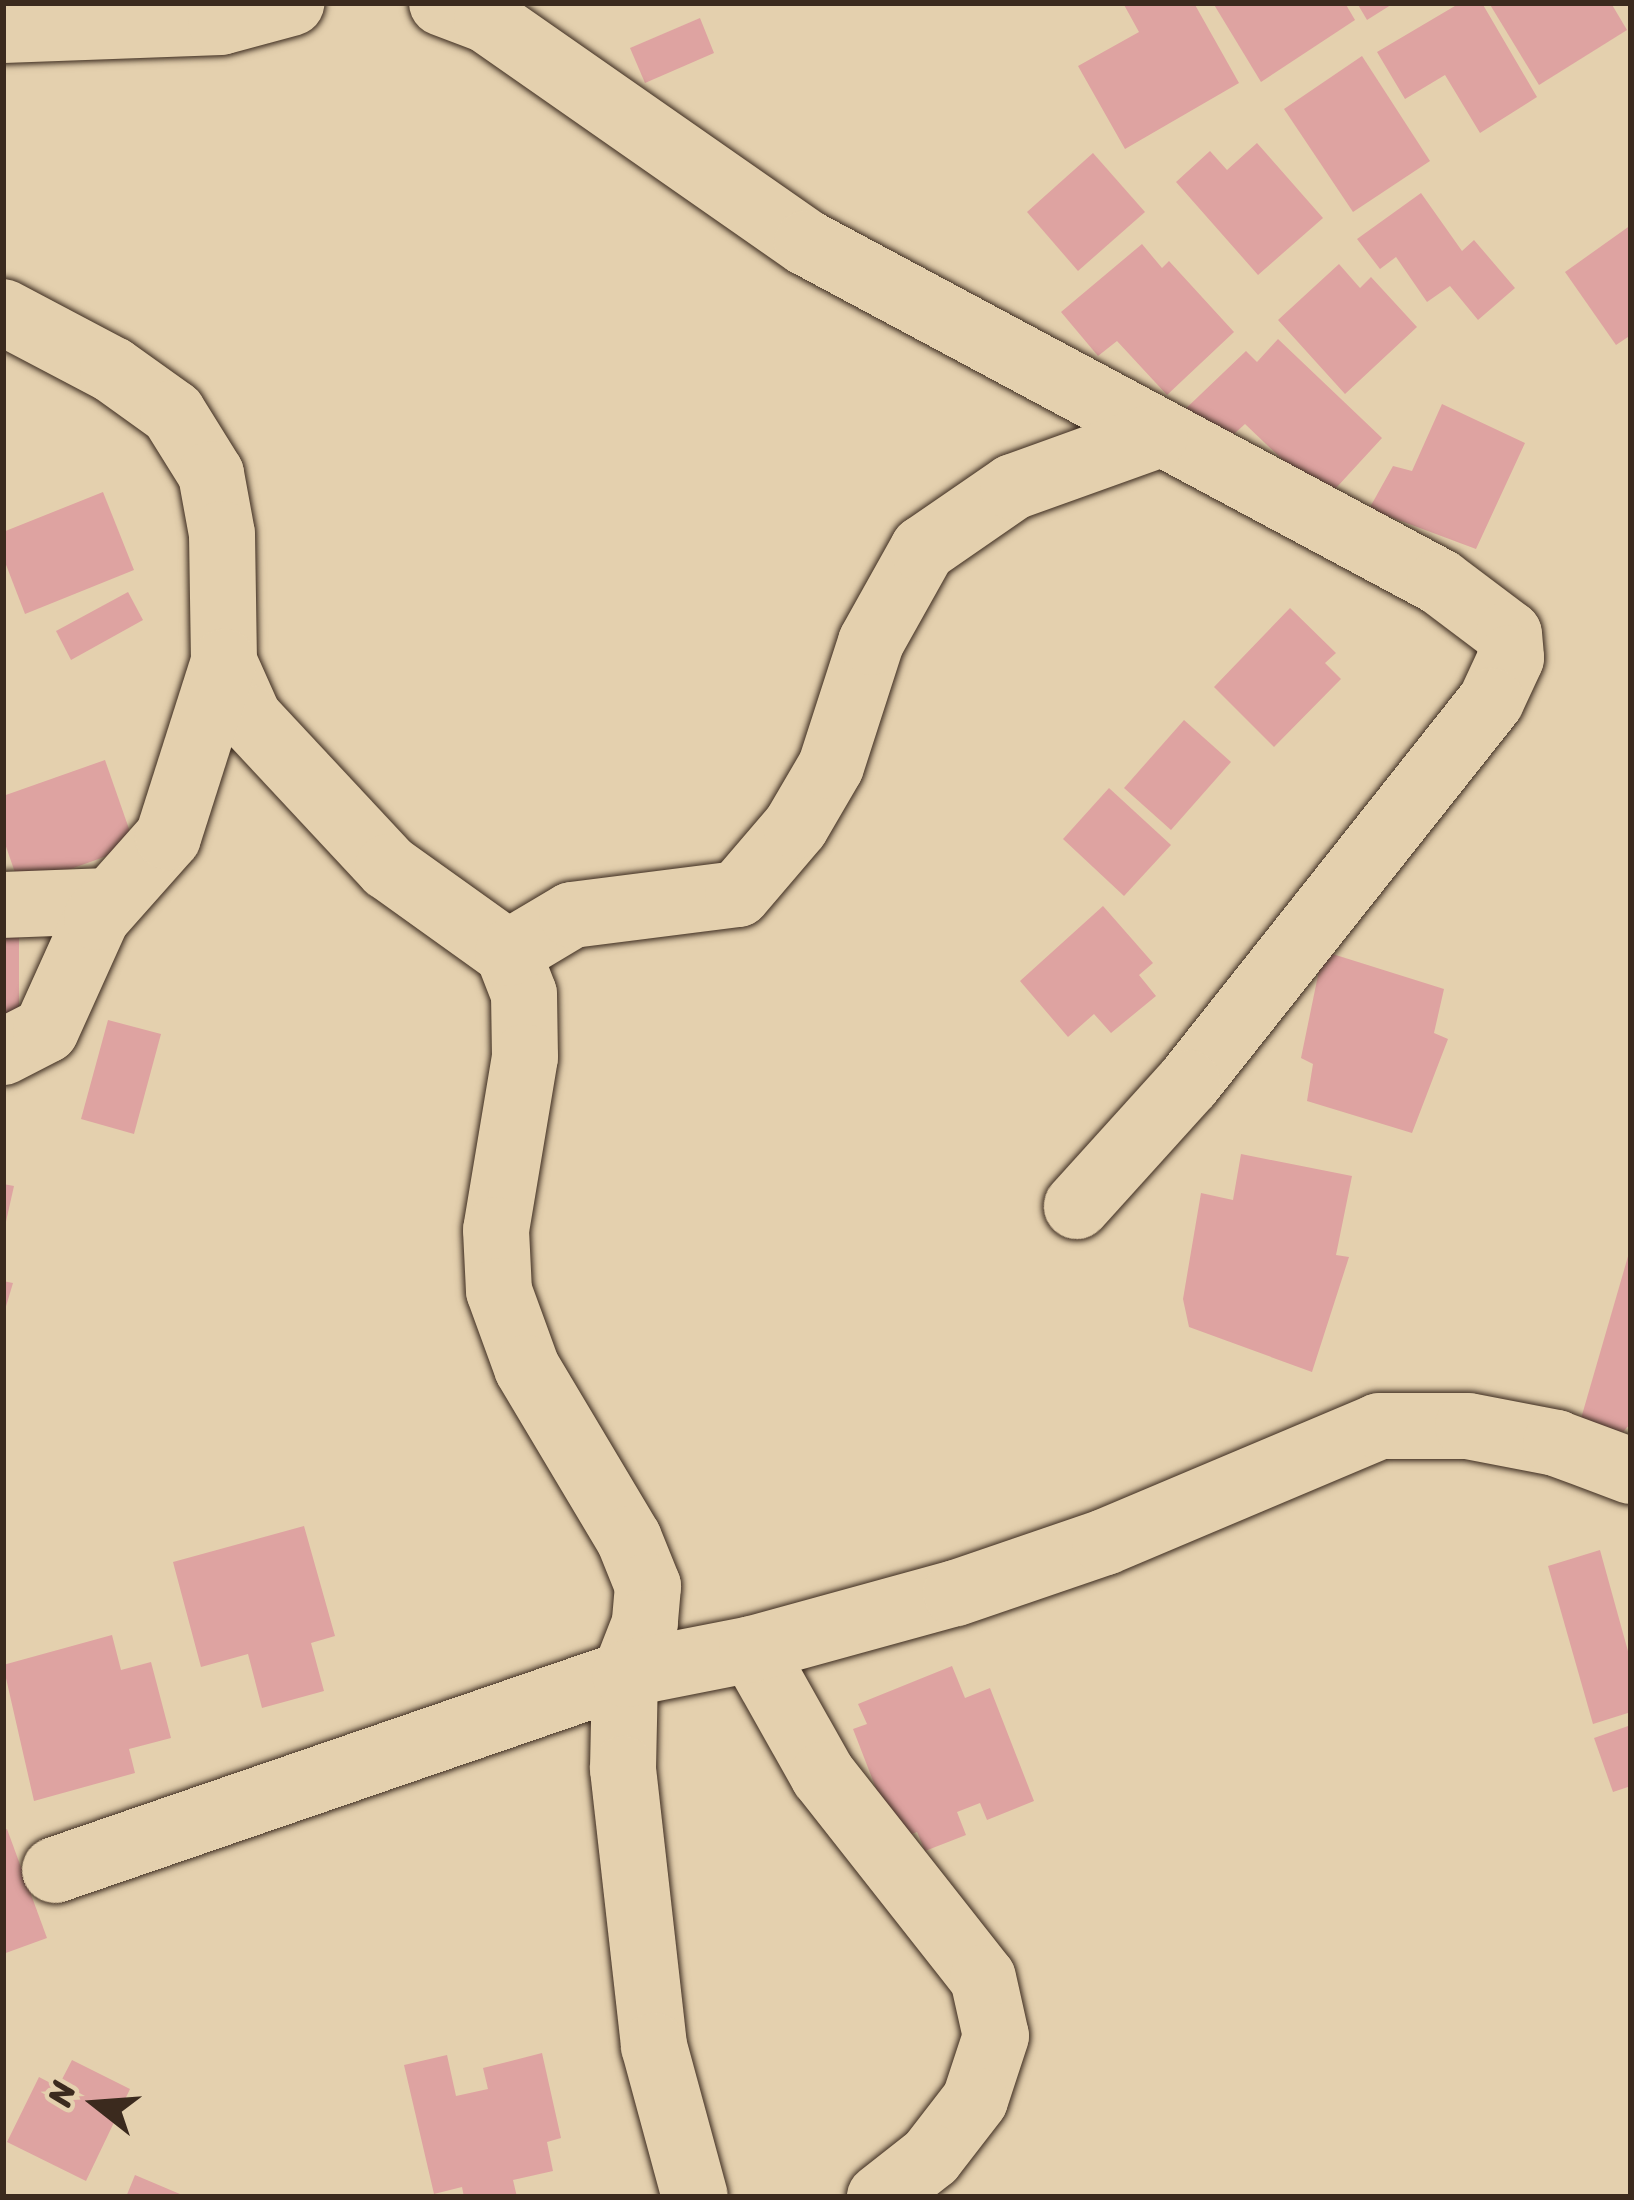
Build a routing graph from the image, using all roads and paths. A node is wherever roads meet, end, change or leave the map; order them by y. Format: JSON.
{"nodes":[{"id":1,"x":292,"y":3,"type":"edge"},
{"id":2,"x":442,"y":3,"type":"edge"},
{"id":3,"x":3,"y":30,"type":"edge"},
{"id":4,"x":3,"y":312,"type":"edge"},
{"id":5,"x":1155,"y":436,"type":"junction"},
{"id":6,"x":224,"y":662,"type":"junction"},
{"id":7,"x":109,"y":901,"type":"junction"},
{"id":8,"x":3,"y":905,"type":"edge"},
{"id":9,"x":508,"y":953,"type":"junction"},
{"id":10,"x":3,"y":1052,"type":"edge"},
{"id":11,"x":1077,"y":1206,"type":"dead end"},
{"id":12,"x":1631,"y":1471,"type":"edge"},
{"id":13,"x":752,"y":1649,"type":"junction"},
{"id":14,"x":625,"y":1675,"type":"junction"},
{"id":15,"x":56,"y":1870,"type":"dead end"},
{"id":16,"x":695,"y":2197,"type":"edge"},
{"id":17,"x":880,"y":2197,"type":"edge"}],
"edges":[{"from":1,"to":3,"type":"street"},
{"from":2,"to":5,"type":"street"},
{"from":4,"to":6,"type":"street"},
{"from":5,"to":9,"type":"street"},
{"from":5,"to":11,"type":"street"},
{"from":6,"to":7,"type":"street"},
{"from":6,"to":9,"type":"street"},
{"from":7,"to":8,"type":"street"},
{"from":7,"to":10,"type":"street"},
{"from":9,"to":14,"type":"street"},
{"from":12,"to":13,"type":"street"},
{"from":13,"to":14,"type":"street"},
{"from":13,"to":17,"type":"street"},
{"from":14,"to":15,"type":"street"},
{"from":14,"to":16,"type":"street"}]}
